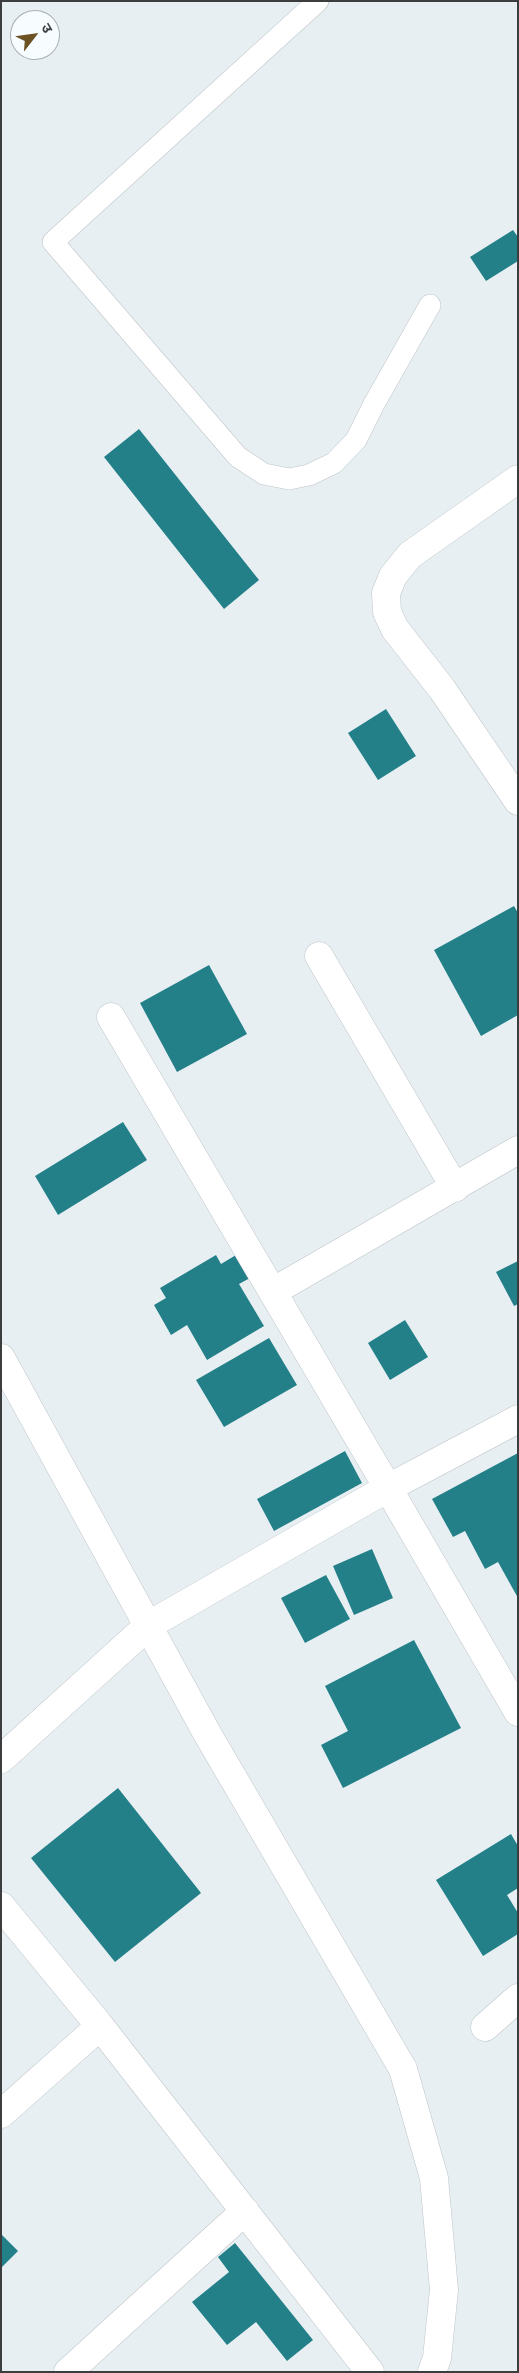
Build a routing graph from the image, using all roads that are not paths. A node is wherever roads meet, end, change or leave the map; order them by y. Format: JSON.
{"nodes":[{"id":1,"x":318,"y":1,"type":"edge"},
{"id":2,"x":430,"y":305,"type":"dead end"},
{"id":3,"x":518,"y":479,"type":"edge"},
{"id":4,"x":518,"y":801,"type":"edge"},
{"id":5,"x":319,"y":956,"type":"dead end"},
{"id":6,"x":111,"y":1017,"type":"dead end"},
{"id":7,"x":518,"y":1150,"type":"edge"},
{"id":8,"x":455,"y":1188,"type":"junction"},
{"id":9,"x":274,"y":1291,"type":"junction"},
{"id":10,"x":1,"y":1358,"type":"edge"},
{"id":11,"x":518,"y":1419,"type":"edge"},
{"id":12,"x":388,"y":1488,"type":"junction"},
{"id":13,"x":149,"y":1625,"type":"junction"},
{"id":14,"x":518,"y":1712,"type":"edge"},
{"id":15,"x":1,"y":1759,"type":"edge"},
{"id":16,"x":1,"y":1906,"type":"edge"},
{"id":17,"x":518,"y":1998,"type":"edge"},
{"id":18,"x":100,"y":2026,"type":"junction"},
{"id":19,"x":486,"y":2027,"type":"dead end"},
{"id":20,"x":1,"y":2114,"type":"edge"},
{"id":21,"x":245,"y":2211,"type":"junction"},
{"id":22,"x":68,"y":2372,"type":"edge"},
{"id":23,"x":370,"y":2372,"type":"edge"},
{"id":24,"x":432,"y":2372,"type":"edge"}],
"edges":[{"from":1,"to":2,"type":"lane"},
{"from":3,"to":4,"type":"street"},
{"from":5,"to":8,"type":"street"},
{"from":6,"to":9,"type":"street"},
{"from":7,"to":8,"type":"street"},
{"from":8,"to":9,"type":"street"},
{"from":9,"to":12,"type":"street"},
{"from":10,"to":13,"type":"street"},
{"from":11,"to":12,"type":"street"},
{"from":12,"to":13,"type":"street"},
{"from":12,"to":14,"type":"street"},
{"from":13,"to":15,"type":"street"},
{"from":13,"to":24,"type":"street"},
{"from":16,"to":18,"type":"street"},
{"from":17,"to":19,"type":"street"},
{"from":18,"to":20,"type":"street"},
{"from":18,"to":21,"type":"street"},
{"from":21,"to":22,"type":"street"},
{"from":21,"to":23,"type":"street"}]}
